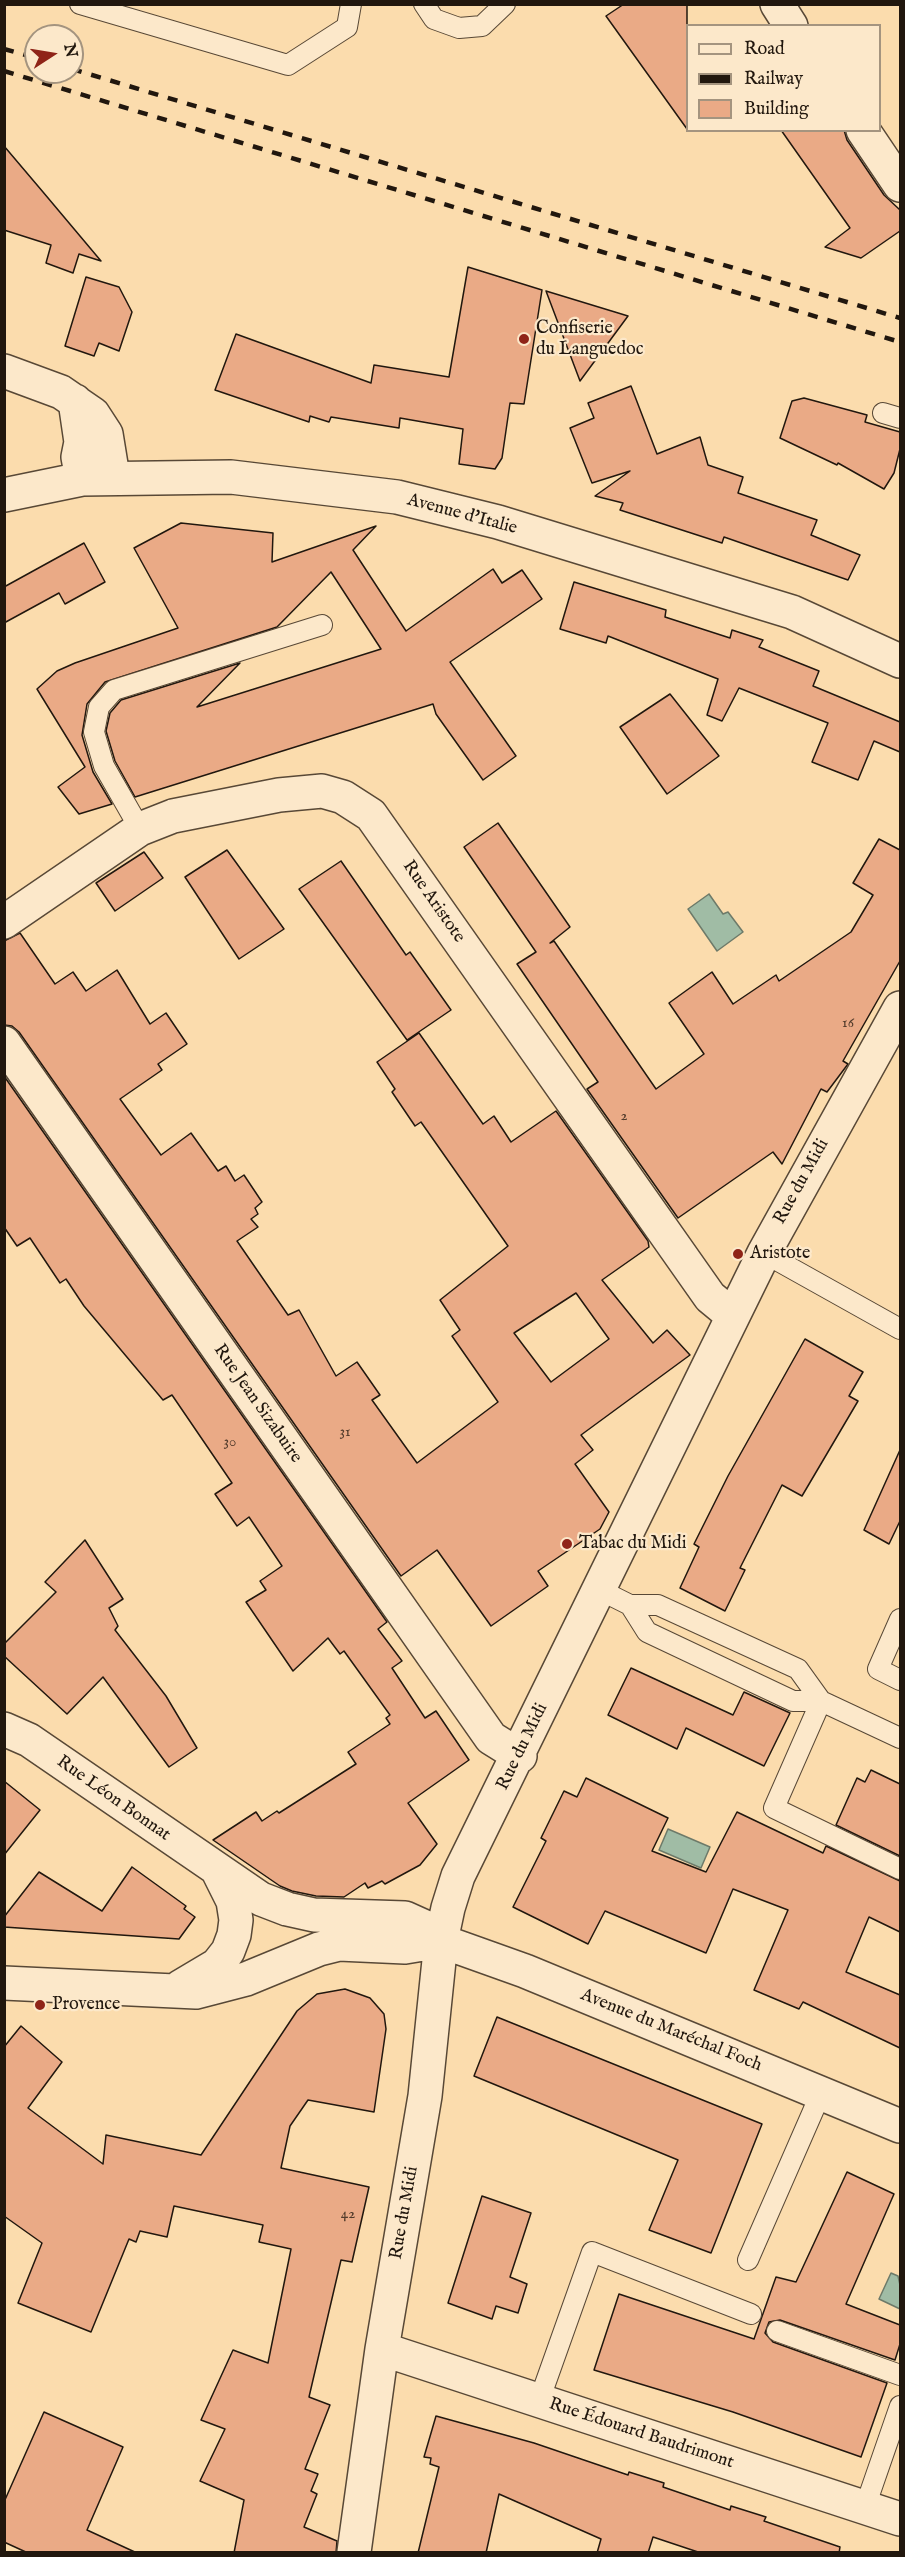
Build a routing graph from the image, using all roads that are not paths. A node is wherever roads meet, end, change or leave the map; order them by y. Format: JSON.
{"nodes":[{"id":1,"x":80,"y":4,"type":"edge"},
{"id":2,"x":351,"y":4,"type":"edge"},
{"id":3,"x":424,"y":4,"type":"edge"},
{"id":4,"x":505,"y":4,"type":"edge"},
{"id":5,"x":777,"y":4,"type":"edge"},
{"id":6,"x":790,"y":24,"type":"edge"},
{"id":7,"x":864,"y":132,"type":"edge"},
{"id":8,"x":900,"y":185,"type":"edge"},
{"id":9,"x":4,"y":371,"type":"edge"},
{"id":10,"x":98,"y":478,"type":"junction"},
{"id":11,"x":4,"y":495,"type":"edge"},
{"id":12,"x":322,"y":625,"type":"dead end"},
{"id":13,"x":900,"y":661,"type":"edge"},
{"id":14,"x":140,"y":829,"type":"junction"},
{"id":15,"x":4,"y":922,"type":"edge"},
{"id":16,"x":900,"y":1008,"type":"edge"},
{"id":17,"x":4,"y":1043,"type":"edge"},
{"id":18,"x":764,"y":1252,"type":"junction"},
{"id":19,"x":733,"y":1316,"type":"junction"},
{"id":20,"x":900,"y":1329,"type":"edge"},
{"id":21,"x":600,"y":1590,"type":"junction"},
{"id":22,"x":630,"y":1605,"type":"junction"},
{"id":23,"x":900,"y":1619,"type":"edge"},
{"id":24,"x":900,"y":1680,"type":"edge"},
{"id":25,"x":821,"y":1701,"type":"junction"},
{"id":26,"x":4,"y":1729,"type":"edge"},
{"id":27,"x":900,"y":1738,"type":"edge"},
{"id":28,"x":520,"y":1755,"type":"junction"},
{"id":29,"x":900,"y":1869,"type":"edge"},
{"id":30,"x":219,"y":1873,"type":"junction"},
{"id":31,"x":441,"y":1941,"type":"junction"},
{"id":32,"x":4,"y":1983,"type":"edge"},
{"id":33,"x":170,"y":1992,"type":"junction"},
{"id":34,"x":821,"y":2094,"type":"junction"},
{"id":35,"x":900,"y":2126,"type":"edge"},
{"id":36,"x":748,"y":2260,"type":"dead end"},
{"id":37,"x":751,"y":2314,"type":"dead end"},
{"id":38,"x":777,"y":2331,"type":"dead end"},
{"id":39,"x":382,"y":2349,"type":"junction"},
{"id":40,"x":900,"y":2375,"type":"edge"},
{"id":41,"x":539,"y":2401,"type":"junction"},
{"id":42,"x":900,"y":2406,"type":"edge"},
{"id":43,"x":865,"y":2507,"type":"junction"},
{"id":44,"x":900,"y":2519,"type":"edge"},
{"id":45,"x":354,"y":2553,"type":"edge"}],
"edges":[{"from":1,"to":2,"type":"lane"},
{"from":3,"to":4,"type":"lane"},
{"from":5,"to":6,"type":"street"},
{"from":7,"to":8,"type":"street"},
{"from":9,"to":10,"type":"street"},
{"from":10,"to":11,"type":"street","name":"Avenue d'Italie"},
{"from":10,"to":13,"type":"street","name":"Avenue d'Italie"},
{"from":12,"to":14,"type":"lane"},
{"from":14,"to":15,"type":"street","name":"Rue Aristote"},
{"from":14,"to":19,"type":"street","name":"Rue Aristote"},
{"from":16,"to":18,"type":"street","name":"Rue du Midi"},
{"from":17,"to":28,"type":"street","name":"Rue Jean Sizabuire"},
{"from":18,"to":19,"type":"street","name":"Rue du Midi"},
{"from":18,"to":20,"type":"lane"},
{"from":19,"to":21,"type":"street","name":"Rue du Midi"},
{"from":21,"to":22,"type":"lane"},
{"from":21,"to":28,"type":"street","name":"Rue du Midi"},
{"from":22,"to":25,"type":"lane"},
{"from":22,"to":25,"type":"lane"},
{"from":23,"to":24,"type":"lane"},
{"from":25,"to":27,"type":"lane"},
{"from":25,"to":29,"type":"lane"},
{"from":26,"to":30,"type":"street","name":"Rue Léon Bonnat"},
{"from":28,"to":31,"type":"street","name":"Rue du Midi"},
{"from":30,"to":31,"type":"street","name":"Rue Léon Bonnat"},
{"from":30,"to":33,"type":"street","name":"Rue Léon Bonnat"},
{"from":31,"to":33,"type":"street","name":"Rue Léon Bonnat"},
{"from":31,"to":34,"type":"street","name":"Avenue du Maréchal Foch"},
{"from":31,"to":39,"type":"street","name":"Rue du Midi"},
{"from":32,"to":33,"type":"street","name":"Rue Léon Bonnat"},
{"from":34,"to":35,"type":"street","name":"Avenue du Maréchal Foch"},
{"from":34,"to":36,"type":"lane"},
{"from":37,"to":41,"type":"lane"},
{"from":38,"to":40,"type":"lane"},
{"from":39,"to":41,"type":"street","name":"Rue Édouard Baudrimont"},
{"from":39,"to":45,"type":"street","name":"Rue du Midi"},
{"from":41,"to":43,"type":"street","name":"Rue Édouard Baudrimont"},
{"from":42,"to":43,"type":"lane"},
{"from":43,"to":44,"type":"street","name":"Rue Édouard Baudrimont"}]}
